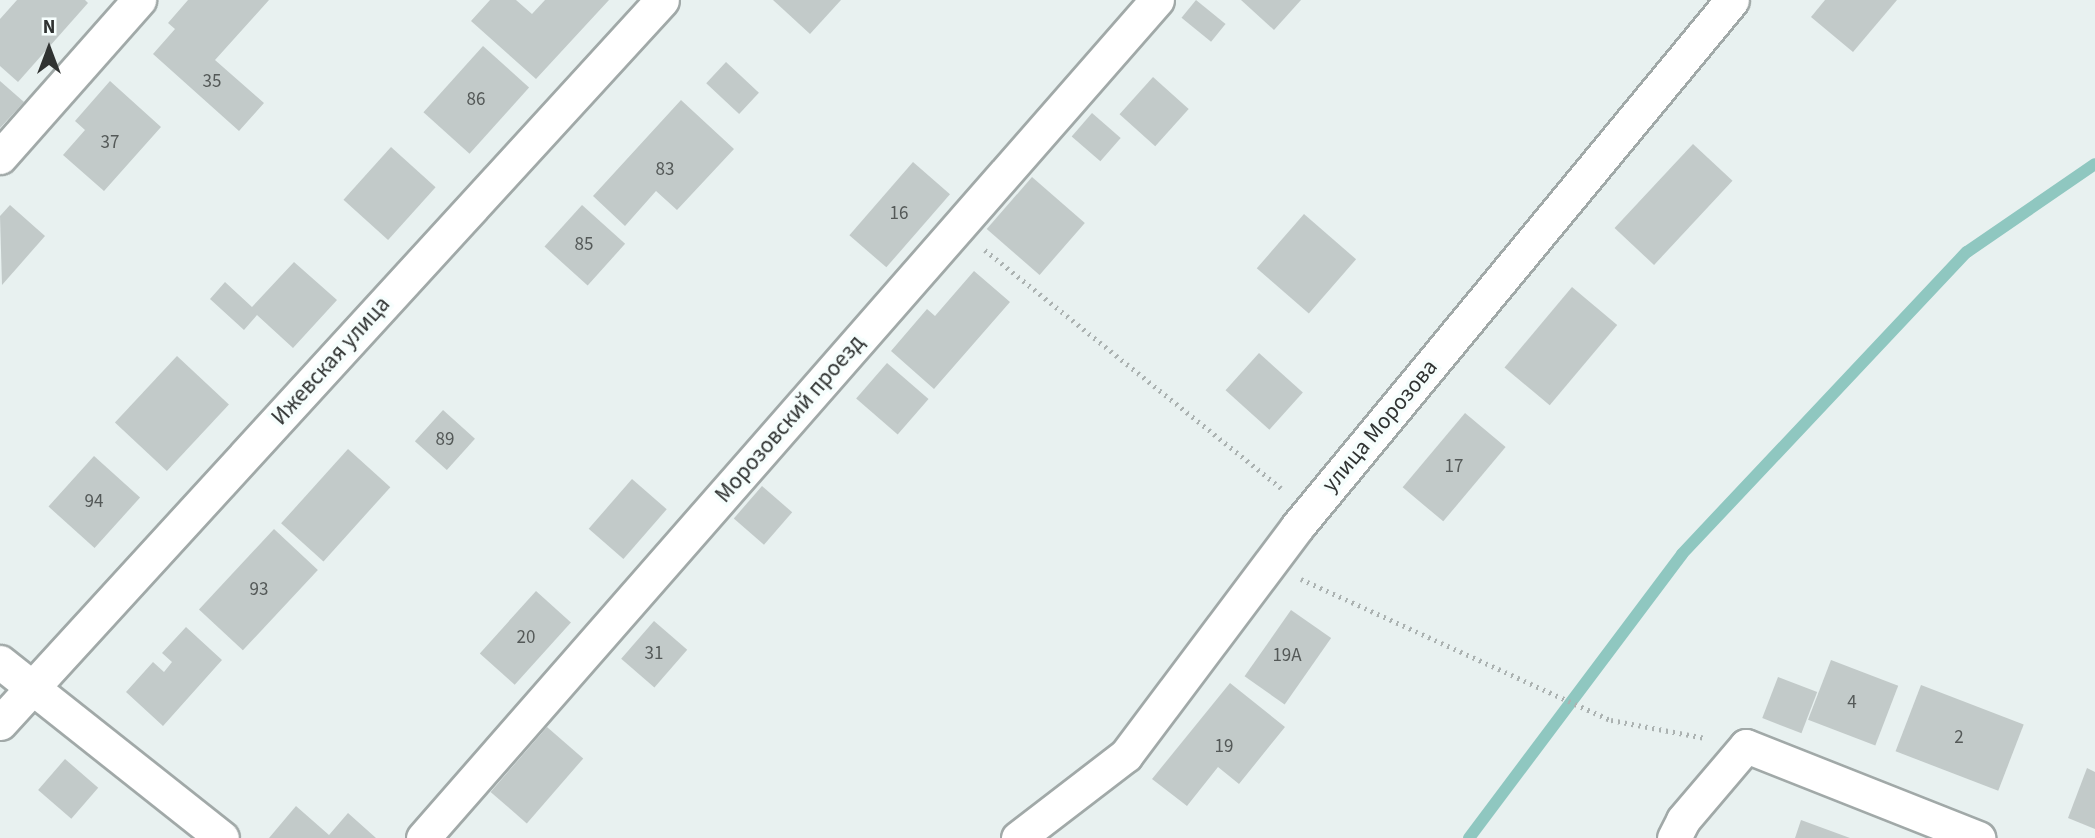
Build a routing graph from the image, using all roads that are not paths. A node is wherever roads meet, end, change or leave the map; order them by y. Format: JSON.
{"nodes":[{"id":1,"x":139,"y":0,"type":"edge"},
{"id":2,"x":662,"y":0,"type":"edge"},
{"id":3,"x":1157,"y":0,"type":"edge"},
{"id":4,"x":1732,"y":0,"type":"edge"},
{"id":5,"x":0,"y":157,"type":"edge"},
{"id":6,"x":0,"y":662,"type":"edge"},
{"id":7,"x":32,"y":687,"type":"junction"},
{"id":8,"x":0,"y":723,"type":"edge"},
{"id":9,"x":222,"y":838,"type":"edge"},
{"id":10,"x":423,"y":838,"type":"edge"},
{"id":11,"x":1018,"y":838,"type":"edge"},
{"id":12,"x":1674,"y":838,"type":"edge"},
{"id":13,"x":1978,"y":838,"type":"edge"}],
"edges":[{"from":1,"to":5,"type":"street"},
{"from":2,"to":7,"type":"street","name":"Ижевская улица"},
{"from":3,"to":10,"type":"street","name":"Морозовский проезд"},
{"from":4,"to":11,"type":"street","name":"улица Морозова"},
{"from":6,"to":7,"type":"street"},
{"from":7,"to":8,"type":"street","name":"Ижевская улица"},
{"from":7,"to":9,"type":"street"},
{"from":12,"to":13,"type":"street"}]}
